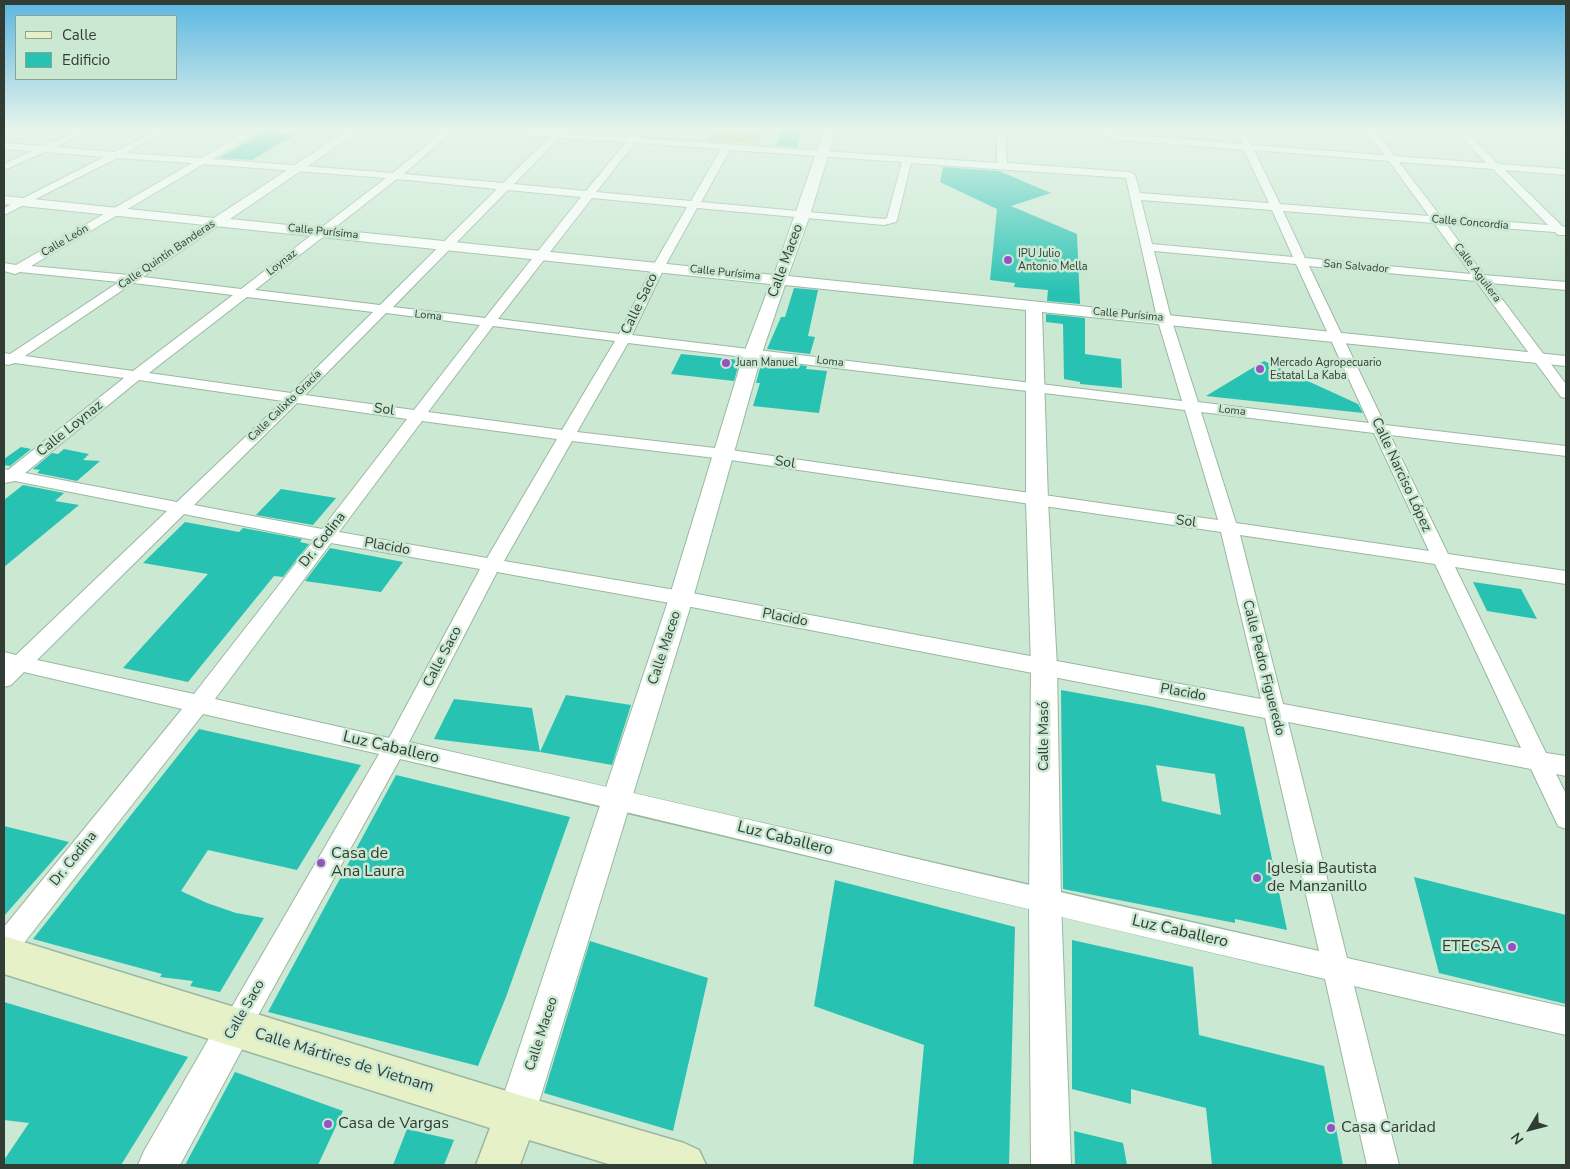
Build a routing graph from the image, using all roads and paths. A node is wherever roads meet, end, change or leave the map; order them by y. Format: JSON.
{"nodes":[{"id":1,"x":57,"y":185,"type":"edge"},
{"id":2,"x":162,"y":185,"type":"edge"},
{"id":3,"x":273,"y":185,"type":"edge"},
{"id":4,"x":384,"y":185,"type":"edge"},
{"id":5,"x":491,"y":185,"type":"edge"},
{"id":6,"x":597,"y":185,"type":"edge"},
{"id":7,"x":705,"y":185,"type":"edge"},
{"id":8,"x":812,"y":185,"type":"edge"},
{"id":9,"x":901,"y":185,"type":"edge"},
{"id":10,"x":1132,"y":185,"type":"edge"},
{"id":11,"x":1266,"y":185,"type":"edge"},
{"id":12,"x":1412,"y":185,"type":"edge"},
{"id":13,"x":1516,"y":185,"type":"edge"},
{"id":14,"x":507,"y":186,"type":"junction"},
{"id":15,"x":590,"y":194,"type":"junction"},
{"id":16,"x":1135,"y":196,"type":"junction"},
{"id":17,"x":4,"y":200,"type":"edge"},
{"id":18,"x":24,"y":202,"type":"junction"},
{"id":19,"x":694,"y":204,"type":"junction"},
{"id":20,"x":1276,"y":207,"type":"junction"},
{"id":21,"x":117,"y":211,"type":"junction"},
{"id":22,"x":4,"y":212,"type":"edge"},
{"id":23,"x":803,"y":214,"type":"junction"},
{"id":24,"x":1438,"y":220,"type":"junction"},
{"id":25,"x":217,"y":222,"type":"junction"},
{"id":26,"x":322,"y":232,"type":"junction"},
{"id":27,"x":1564,"y":233,"type":"edge"},
{"id":28,"x":448,"y":245,"type":"junction"},
{"id":29,"x":1146,"y":246,"type":"junction"},
{"id":30,"x":540,"y":255,"type":"junction"},
{"id":31,"x":1301,"y":262,"type":"junction"},
{"id":32,"x":659,"y":266,"type":"junction"},
{"id":33,"x":11,"y":267,"type":"edge"},
{"id":34,"x":4,"y":276,"type":"edge"},
{"id":35,"x":1482,"y":278,"type":"junction"},
{"id":36,"x":779,"y":279,"type":"junction"},
{"id":37,"x":130,"y":280,"type":"junction"},
{"id":38,"x":1566,"y":286,"type":"edge"},
{"id":39,"x":243,"y":293,"type":"junction"},
{"id":40,"x":1034,"y":306,"type":"junction"},
{"id":41,"x":381,"y":311,"type":"junction"},
{"id":42,"x":1164,"y":318,"type":"junction"},
{"id":43,"x":490,"y":323,"type":"junction"},
{"id":44,"x":623,"y":338,"type":"junction"},
{"id":45,"x":1336,"y":338,"type":"junction"},
{"id":46,"x":753,"y":353,"type":"junction"},
{"id":47,"x":1539,"y":358,"type":"junction"},
{"id":48,"x":6,"y":360,"type":"edge"},
{"id":49,"x":1566,"y":361,"type":"edge"},
{"id":50,"x":136,"y":376,"type":"junction"},
{"id":51,"x":1036,"y":387,"type":"junction"},
{"id":52,"x":1566,"y":394,"type":"edge"},
{"id":53,"x":295,"y":397,"type":"junction"},
{"id":54,"x":1189,"y":406,"type":"junction"},
{"id":55,"x":420,"y":415,"type":"junction"},
{"id":56,"x":1380,"y":429,"type":"junction"},
{"id":57,"x":569,"y":436,"type":"junction"},
{"id":58,"x":1566,"y":451,"type":"edge"},
{"id":59,"x":724,"y":454,"type":"junction"},
{"id":60,"x":7,"y":477,"type":"edge"},
{"id":61,"x":1037,"y":501,"type":"junction"},
{"id":62,"x":179,"y":508,"type":"junction"},
{"id":63,"x":1228,"y":528,"type":"junction"},
{"id":64,"x":326,"y":536,"type":"junction"},
{"id":65,"x":1440,"y":559,"type":"junction"},
{"id":66,"x":492,"y":565,"type":"junction"},
{"id":67,"x":1566,"y":577,"type":"edge"},
{"id":68,"x":681,"y":598,"type":"junction"},
{"id":69,"x":1044,"y":667,"type":"junction"},
{"id":70,"x":9,"y":668,"type":"edge"},
{"id":71,"x":198,"y":704,"type":"junction"},
{"id":72,"x":1274,"y":709,"type":"junction"},
{"id":73,"x":394,"y":748,"type":"junction"},
{"id":74,"x":1537,"y":761,"type":"junction"},
{"id":75,"x":1566,"y":766,"type":"edge"},
{"id":76,"x":618,"y":799,"type":"junction"},
{"id":77,"x":1566,"y":818,"type":"edge"},
{"id":78,"x":1045,"y":902,"type":"junction"},
{"id":79,"x":4,"y":948,"type":"edge"},
{"id":80,"x":4,"y":954,"type":"edge"},
{"id":81,"x":1334,"y":967,"type":"junction"},
{"id":82,"x":1566,"y":1021,"type":"edge"},
{"id":83,"x":236,"y":1027,"type":"junction"},
{"id":84,"x":516,"y":1115,"type":"junction"},
{"id":85,"x":158,"y":1165,"type":"edge"},
{"id":86,"x":498,"y":1165,"type":"edge"},
{"id":87,"x":684,"y":1165,"type":"edge"},
{"id":88,"x":1052,"y":1165,"type":"edge"},
{"id":89,"x":1383,"y":1165,"type":"edge"}],
"edges":[{"from":1,"to":18,"type":"street"},
{"from":2,"to":21,"type":"street","name":"Calle León"},
{"from":3,"to":25,"type":"street","name":"Calle Quintín Banderas"},
{"from":4,"to":26,"type":"street","name":"Loynaz"},
{"from":5,"to":14,"type":"street"},
{"from":6,"to":15,"type":"street","name":"Dr. Codina"},
{"from":7,"to":19,"type":"street","name":"Calle Saco"},
{"from":8,"to":23,"type":"street","name":"Calle Maceo"},
{"from":9,"to":23,"type":"street"},
{"from":10,"to":16,"type":"street","name":"Calle Pedro Figueredo"},
{"from":11,"to":20,"type":"street","name":"Calle Narciso López"},
{"from":12,"to":24,"type":"street","name":"Calle Aguilera"},
{"from":13,"to":27,"type":"street"},
{"from":14,"to":15,"type":"street"},
{"from":14,"to":28,"type":"street","name":"Calle Calixto Gracía"},
{"from":15,"to":19,"type":"street"},
{"from":15,"to":30,"type":"street","name":"Dr. Codina"},
{"from":16,"to":20,"type":"street","name":"Calle Concordia"},
{"from":16,"to":29,"type":"street","name":"Calle Pedro Figueredo"},
{"from":17,"to":18,"type":"street","name":"Calle Purísima"},
{"from":18,"to":21,"type":"street","name":"Calle Purísima"},
{"from":18,"to":22,"type":"street"},
{"from":19,"to":23,"type":"street"},
{"from":19,"to":32,"type":"street","name":"Calle Saco"},
{"from":20,"to":24,"type":"street","name":"Calle Concordia"},
{"from":20,"to":31,"type":"street","name":"Calle Narciso López"},
{"from":21,"to":25,"type":"street","name":"Calle Purísima"},
{"from":21,"to":33,"type":"street","name":"Calle León"},
{"from":23,"to":36,"type":"street","name":"Calle Maceo"},
{"from":24,"to":27,"type":"street","name":"Calle Concordia"},
{"from":24,"to":35,"type":"street","name":"Calle Aguilera"},
{"from":25,"to":26,"type":"street","name":"Calle Purísima"},
{"from":25,"to":37,"type":"street","name":"Calle Quintín Banderas"},
{"from":26,"to":28,"type":"street","name":"Calle Purísima"},
{"from":26,"to":39,"type":"street","name":"Loynaz"},
{"from":28,"to":30,"type":"street","name":"Calle Purísima"},
{"from":28,"to":41,"type":"street","name":"Calle Calixto Gracía"},
{"from":29,"to":31,"type":"street","name":"San Salvador"},
{"from":29,"to":42,"type":"street","name":"Calle Pedro Figueredo"},
{"from":30,"to":32,"type":"street","name":"Calle Purísima"},
{"from":30,"to":43,"type":"street","name":"Dr. Codina"},
{"from":31,"to":35,"type":"street","name":"San Salvador"},
{"from":31,"to":45,"type":"street","name":"Calle Narciso López"},
{"from":32,"to":36,"type":"street","name":"Calle Purísima"},
{"from":32,"to":44,"type":"street","name":"Calle Saco"},
{"from":33,"to":34,"type":"street","name":"Calle León"},
{"from":33,"to":37,"type":"street","name":"Loma"},
{"from":35,"to":38,"type":"street","name":"San Salvador"},
{"from":35,"to":47,"type":"street","name":"Calle Aguilera"},
{"from":36,"to":40,"type":"street","name":"Calle Purísima"},
{"from":36,"to":46,"type":"street","name":"Calle Maceo"},
{"from":37,"to":39,"type":"street","name":"Loma"},
{"from":37,"to":48,"type":"street","name":"Calle Quintín Banderas"},
{"from":39,"to":41,"type":"street","name":"Loma"},
{"from":39,"to":50,"type":"street","name":"Loynaz"},
{"from":40,"to":42,"type":"street","name":"Calle Purísima"},
{"from":40,"to":51,"type":"street","name":"Calle Masó"},
{"from":41,"to":43,"type":"street","name":"Loma"},
{"from":41,"to":53,"type":"street","name":"Calle Calixto Gracía"},
{"from":42,"to":45,"type":"street","name":"Calle Purísima"},
{"from":42,"to":54,"type":"street","name":"Calle Pedro Figueredo"},
{"from":43,"to":44,"type":"street","name":"Loma"},
{"from":43,"to":55,"type":"street","name":"Dr. Codina"},
{"from":44,"to":46,"type":"street","name":"Loma"},
{"from":44,"to":57,"type":"street","name":"Calle Saco"},
{"from":45,"to":47,"type":"street","name":"Calle Purísima"},
{"from":45,"to":56,"type":"street","name":"Calle Narciso López"},
{"from":46,"to":51,"type":"street","name":"Loma"},
{"from":46,"to":59,"type":"street","name":"Calle Maceo"},
{"from":47,"to":49,"type":"street","name":"Calle Purísima"},
{"from":47,"to":52,"type":"street","name":"Calle Aguilera"},
{"from":48,"to":50,"type":"street","name":"Sol"},
{"from":50,"to":53,"type":"street","name":"Sol"},
{"from":50,"to":60,"type":"street","name":"Calle Loynaz"},
{"from":51,"to":54,"type":"street","name":"Loma"},
{"from":51,"to":61,"type":"street","name":"Calle Masó"},
{"from":53,"to":55,"type":"street","name":"Sol"},
{"from":53,"to":62,"type":"street","name":"Calle Calixto Gracía"},
{"from":54,"to":56,"type":"street","name":"Loma"},
{"from":54,"to":63,"type":"street","name":"Calle Pedro Figueredo"},
{"from":55,"to":57,"type":"street","name":"Sol"},
{"from":55,"to":64,"type":"street","name":"Dr. Codina"},
{"from":56,"to":58,"type":"street","name":"Loma"},
{"from":56,"to":65,"type":"street","name":"Calle Narciso López"},
{"from":57,"to":59,"type":"street","name":"Sol"},
{"from":57,"to":66,"type":"street","name":"Calle Saco"},
{"from":59,"to":61,"type":"street","name":"Sol"},
{"from":59,"to":68,"type":"street","name":"Calle Maceo"},
{"from":60,"to":62,"type":"street","name":"Placido"},
{"from":61,"to":63,"type":"street","name":"Sol"},
{"from":61,"to":69,"type":"street","name":"Calle Masó"},
{"from":62,"to":64,"type":"street","name":"Placido"},
{"from":62,"to":70,"type":"street","name":"Calle Calixto Gracía"},
{"from":63,"to":65,"type":"street","name":"Sol"},
{"from":63,"to":72,"type":"street","name":"Calle Pedro Figueredo"},
{"from":64,"to":66,"type":"street","name":"Placido"},
{"from":64,"to":71,"type":"street","name":"Dr. Codina"},
{"from":65,"to":67,"type":"street","name":"Sol"},
{"from":65,"to":74,"type":"street","name":"Calle Narciso López"},
{"from":66,"to":68,"type":"street","name":"Placido"},
{"from":66,"to":73,"type":"street","name":"Calle Saco"},
{"from":68,"to":69,"type":"street","name":"Placido"},
{"from":68,"to":76,"type":"street","name":"Calle Maceo"},
{"from":69,"to":72,"type":"street","name":"Placido"},
{"from":69,"to":78,"type":"street","name":"Calle Masó"},
{"from":70,"to":71,"type":"street","name":"Luz Caballero"},
{"from":71,"to":73,"type":"street","name":"Luz Caballero"},
{"from":71,"to":79,"type":"street","name":"Dr. Codina"},
{"from":72,"to":74,"type":"street","name":"Placido"},
{"from":72,"to":81,"type":"street","name":"Calle Pedro Figueredo"},
{"from":73,"to":76,"type":"street","name":"Luz Caballero"},
{"from":73,"to":83,"type":"street","name":"Calle Saco"},
{"from":74,"to":75,"type":"street","name":"Placido"},
{"from":74,"to":77,"type":"street","name":"Calle Narciso López"},
{"from":76,"to":78,"type":"street","name":"Luz Caballero"},
{"from":76,"to":84,"type":"street","name":"Calle Maceo"},
{"from":78,"to":81,"type":"street","name":"Luz Caballero"},
{"from":78,"to":88,"type":"street","name":"Calle Masó"},
{"from":80,"to":83,"type":"main road","name":"Calle Mártires de Vietnam"},
{"from":81,"to":82,"type":"street","name":"Luz Caballero"},
{"from":81,"to":89,"type":"street","name":"Calle Pedro Figueredo"},
{"from":83,"to":84,"type":"main road","name":"Calle Mártires de Vietnam"},
{"from":83,"to":85,"type":"street","name":"Calle Saco"},
{"from":84,"to":86,"type":"main road","name":"Calle Maceo"},
{"from":84,"to":87,"type":"main road","name":"Calle Mártires de Vietnam"}]}
